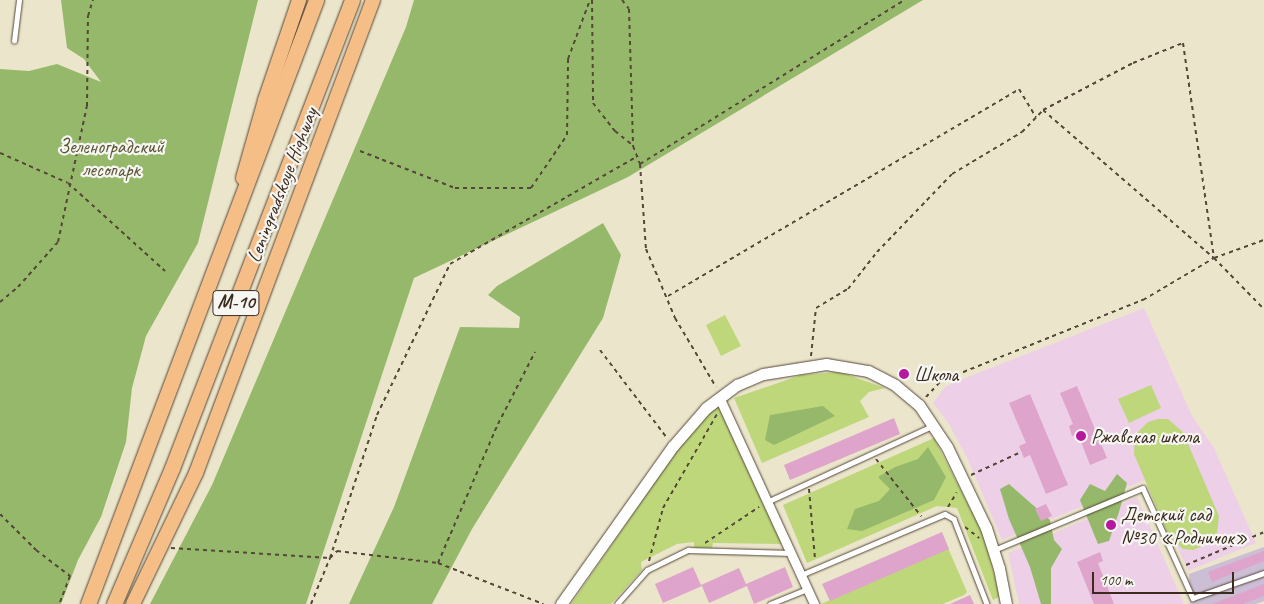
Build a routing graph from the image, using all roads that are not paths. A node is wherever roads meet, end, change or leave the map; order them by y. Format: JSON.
{"nodes":[{"id":1,"x":19,"y":0,"type":"edge"},
{"id":2,"x":299,"y":0,"type":"edge"},
{"id":3,"x":316,"y":0,"type":"edge"},
{"id":4,"x":352,"y":0,"type":"edge"},
{"id":5,"x":373,"y":0,"type":"edge"},
{"id":6,"x":14,"y":41,"type":"dead end"},
{"id":7,"x":225,"y":240,"type":"junction"},
{"id":8,"x":723,"y":398,"type":"junction"},
{"id":9,"x":934,"y":426,"type":"junction"},
{"id":10,"x":770,"y":501,"type":"junction"},
{"id":11,"x":994,"y":550,"type":"junction"},
{"id":12,"x":792,"y":553,"type":"junction"},
{"id":13,"x":1264,"y":574,"type":"edge"},
{"id":14,"x":801,"y":575,"type":"junction"},
{"id":15,"x":807,"y":589,"type":"junction"},
{"id":16,"x":88,"y":604,"type":"edge"},
{"id":17,"x":114,"y":604,"type":"edge"},
{"id":18,"x":133,"y":604,"type":"edge"},
{"id":19,"x":561,"y":604,"type":"edge"},
{"id":20,"x":617,"y":604,"type":"edge"},
{"id":21,"x":770,"y":604,"type":"edge"},
{"id":22,"x":814,"y":604,"type":"edge"},
{"id":23,"x":987,"y":604,"type":"edge"},
{"id":24,"x":1006,"y":604,"type":"edge"}],
"edges":[{"from":1,"to":6,"type":"lane"},
{"from":2,"to":7,"type":"main road","name":"Leningradskoye Highway","number":"М-10"},
{"from":3,"to":7,"type":"highway","name":"Leningradskoye Highway","number":"М-10"},
{"from":4,"to":17,"type":"highway","name":"Leningradskoye Highway","number":"М-10"},
{"from":5,"to":18,"type":"main road","name":"Leningradskoye Highway"},
{"from":7,"to":16,"type":"highway","name":"Leningradskoye Highway","number":"М-10"},
{"from":8,"to":9,"type":"street"},
{"from":8,"to":10,"type":"street"},
{"from":8,"to":19,"type":"street"},
{"from":9,"to":10,"type":"lane"},
{"from":9,"to":11,"type":"street"},
{"from":10,"to":12,"type":"street"},
{"from":11,"to":13,"type":"lane"},
{"from":11,"to":24,"type":"street"},
{"from":12,"to":14,"type":"street"},
{"from":12,"to":20,"type":"lane"},
{"from":14,"to":15,"type":"street"},
{"from":14,"to":23,"type":"lane"},
{"from":15,"to":21,"type":"lane"},
{"from":15,"to":22,"type":"street"}]}
